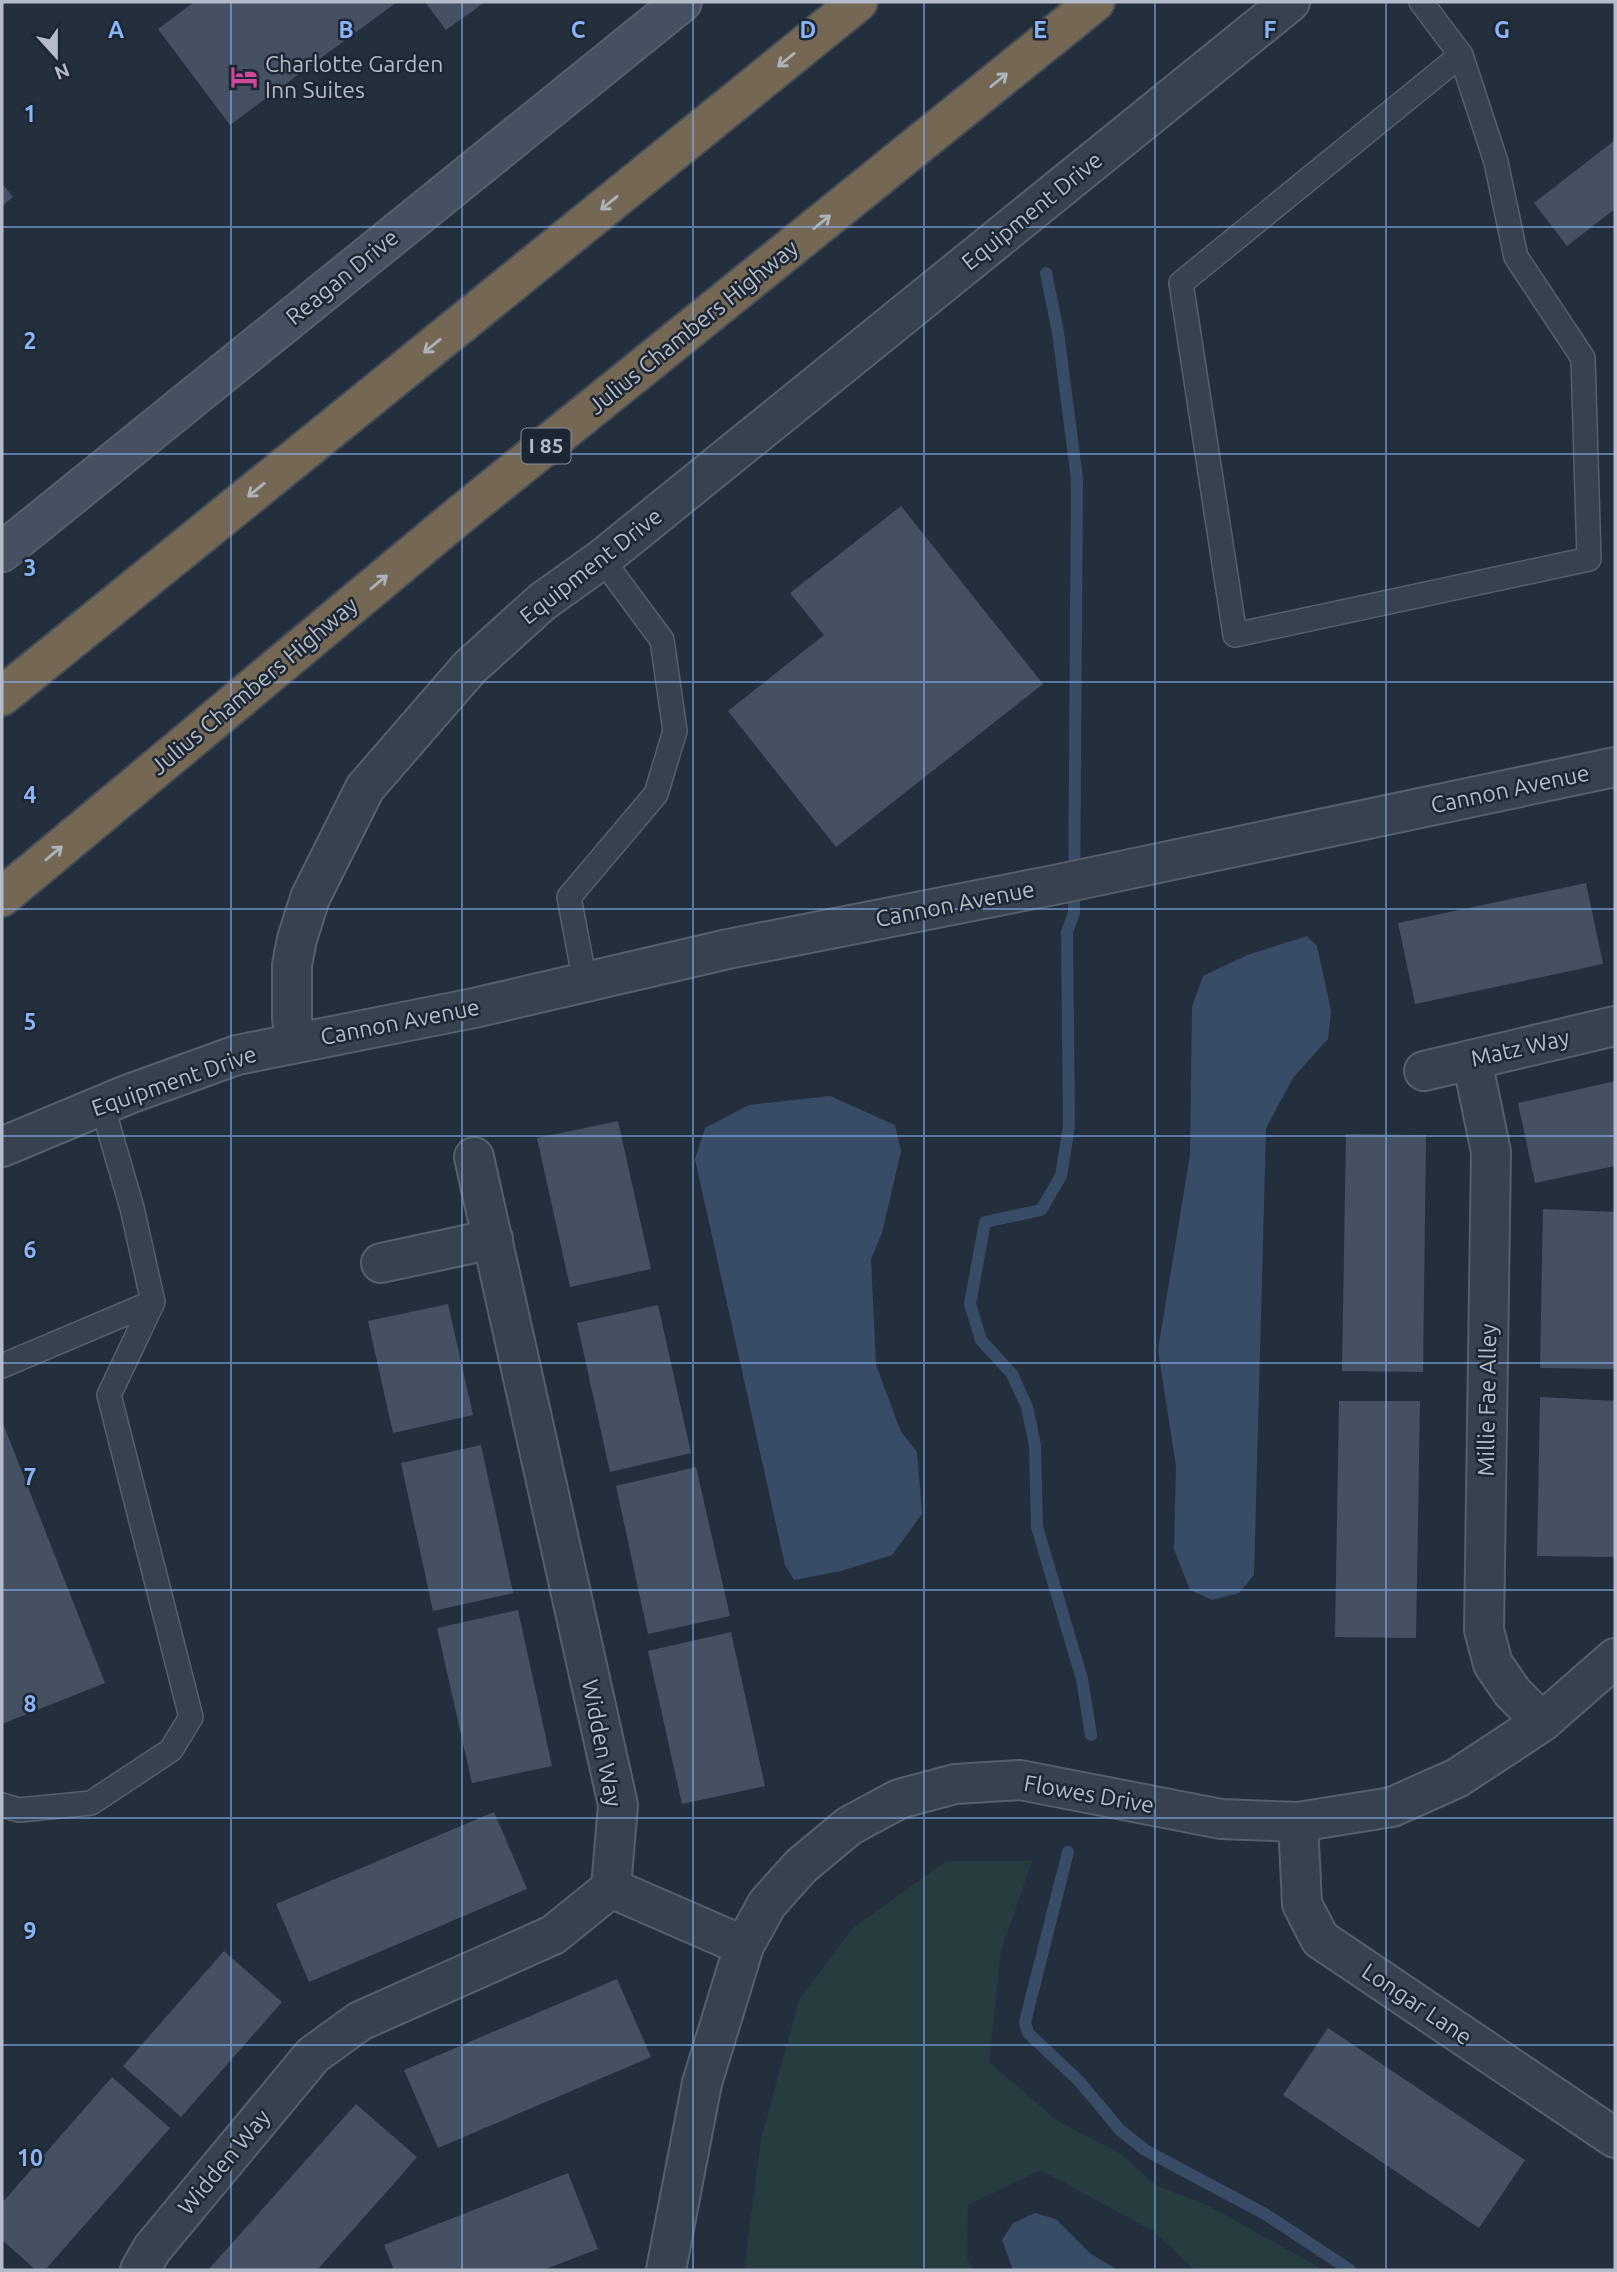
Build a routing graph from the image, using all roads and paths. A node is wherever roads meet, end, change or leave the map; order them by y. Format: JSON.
{"nodes":[{"id":1,"x":682,"y":2,"type":"edge"},
{"id":2,"x":858,"y":2,"type":"edge"},
{"id":3,"x":1096,"y":2,"type":"edge"},
{"id":4,"x":1290,"y":2,"type":"edge"},
{"id":5,"x":1421,"y":2,"type":"edge"},
{"id":6,"x":1461,"y":55,"type":"junction"},
{"id":7,"x":2,"y":552,"type":"edge"},
{"id":8,"x":602,"y":559,"type":"junction"},
{"id":9,"x":2,"y":696,"type":"edge"},
{"id":10,"x":1615,"y":767,"type":"edge"},
{"id":11,"x":2,"y":897,"type":"edge"},
{"id":12,"x":585,"y":982,"type":"junction"},
{"id":13,"x":1615,"y":1026,"type":"edge"},
{"id":14,"x":295,"y":1042,"type":"junction"},
{"id":15,"x":1472,"y":1060,"type":"junction"},
{"id":16,"x":1424,"y":1071,"type":"dead end"},
{"id":17,"x":102,"y":1105,"type":"junction"},
{"id":18,"x":2,"y":1147,"type":"edge"},
{"id":19,"x":474,"y":1157,"type":"dead end"},
{"id":20,"x":493,"y":1239,"type":"junction"},
{"id":21,"x":382,"y":1263,"type":"dead end"},
{"id":22,"x":153,"y":1302,"type":"junction"},
{"id":23,"x":2,"y":1366,"type":"edge"},
{"id":24,"x":1615,"y":1658,"type":"edge"},
{"id":25,"x":1542,"y":1722,"type":"junction"},
{"id":26,"x":2,"y":1805,"type":"edge"},
{"id":27,"x":1298,"y":1822,"type":"junction"},
{"id":28,"x":611,"y":1888,"type":"junction"},
{"id":29,"x":744,"y":1946,"type":"junction"},
{"id":30,"x":1612,"y":2132,"type":"edge"},
{"id":31,"x":140,"y":2270,"type":"edge"},
{"id":32,"x":666,"y":2270,"type":"edge"}],
"edges":[{"from":1,"to":7,"type":"street","name":"Reagan Drive"},
{"from":2,"to":9,"type":"highway","one_way":true},
{"from":11,"to":3,"type":"highway","name":"Julius Chambers Highway","number":"I 85","one_way":true},
{"from":4,"to":8,"type":"street","name":"Equipment Drive"},
{"from":5,"to":6,"type":"lane"},
{"from":6,"to":6,"type":"lane"},
{"from":8,"to":12,"type":"lane"},
{"from":8,"to":14,"type":"street","name":"Equipment Drive"},
{"from":10,"to":12,"type":"street","name":"Cannon Avenue"},
{"from":12,"to":14,"type":"street","name":"Cannon Avenue"},
{"from":13,"to":15,"type":"street","name":"Matz Way"},
{"from":14,"to":17,"type":"street","name":"Equipment Drive"},
{"from":15,"to":16,"type":"street","name":"Matz Way"},
{"from":15,"to":25,"type":"street","name":"Millie Fae Alley"},
{"from":17,"to":18,"type":"street","name":"Equipment Drive"},
{"from":17,"to":22,"type":"lane"},
{"from":19,"to":20,"type":"street","name":"Widden Way"},
{"from":20,"to":21,"type":"street"},
{"from":20,"to":28,"type":"street","name":"Widden Way"},
{"from":22,"to":23,"type":"lane"},
{"from":22,"to":26,"type":"lane"},
{"from":24,"to":25,"type":"street","name":"Flowes Drive"},
{"from":25,"to":27,"type":"street","name":"Flowes Drive"},
{"from":27,"to":29,"type":"street","name":"Flowes Drive"},
{"from":27,"to":30,"type":"street","name":"Longar Lane"},
{"from":28,"to":29,"type":"street"},
{"from":28,"to":31,"type":"street","name":"Widden Way"},
{"from":29,"to":32,"type":"street","name":"Flowes Drive"}]}
